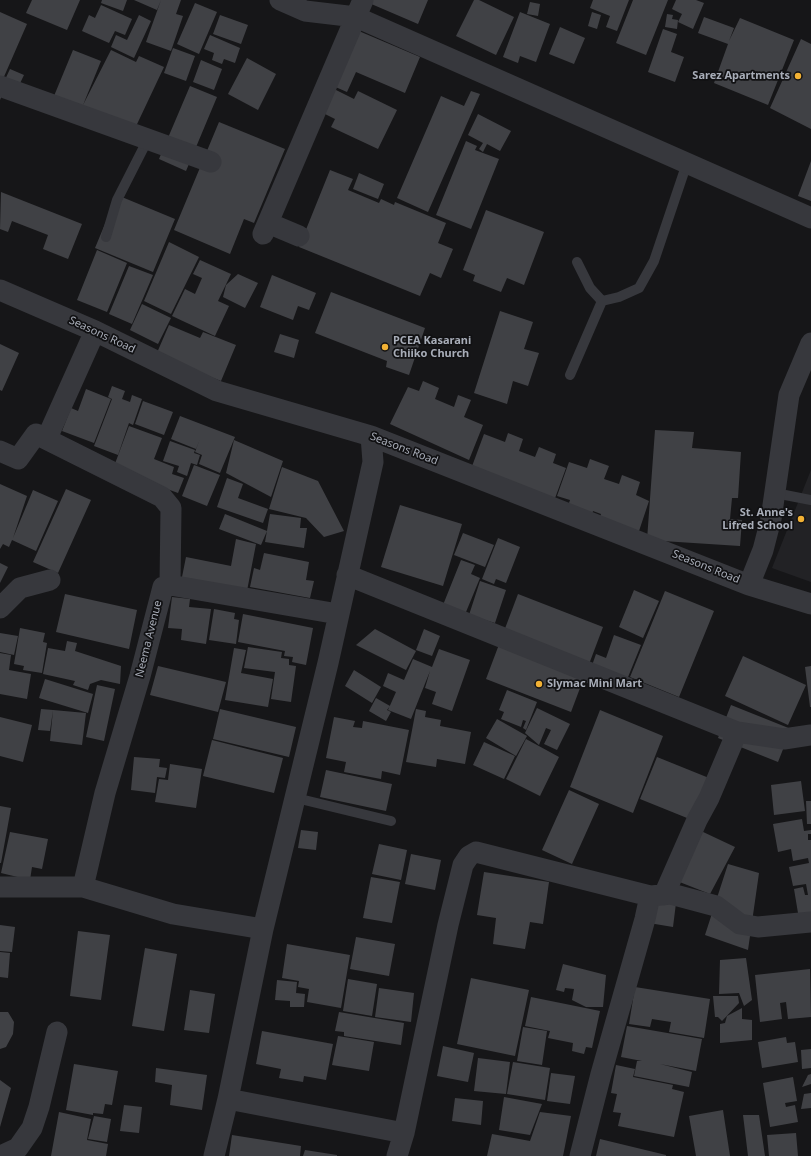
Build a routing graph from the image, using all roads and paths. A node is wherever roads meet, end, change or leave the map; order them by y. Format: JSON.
{"nodes":[{"id":1,"x":280,"y":0,"type":"edge"},
{"id":2,"x":359,"y":9,"type":"edge"},
{"id":3,"x":0,"y":86,"type":"edge"},
{"id":4,"x":148,"y":139,"type":"junction"},
{"id":5,"x":211,"y":162,"type":"dead end"},
{"id":6,"x":687,"y":163,"type":"junction"},
{"id":7,"x":811,"y":218,"type":"edge"},
{"id":8,"x":299,"y":236,"type":"dead end"},
{"id":9,"x":106,"y":237,"type":"dead end"},
{"id":10,"x":577,"y":262,"type":"dead end"},
{"id":11,"x":0,"y":290,"type":"edge"},
{"id":12,"x":602,"y":301,"type":"junction"},
{"id":13,"x":95,"y":331,"type":"junction"},
{"id":14,"x":811,"y":343,"type":"edge"},
{"id":15,"x":570,"y":375,"type":"dead end"},
{"id":16,"x":371,"y":436,"type":"junction"},
{"id":17,"x":47,"y":438,"type":"junction"},
{"id":18,"x":0,"y":450,"type":"edge"},
{"id":19,"x":775,"y":493,"type":"junction"},
{"id":20,"x":811,"y":500,"type":"edge"},
{"id":21,"x":347,"y":575,"type":"junction"},
{"id":22,"x":50,"y":580,"type":"dead end"},
{"id":23,"x":170,"y":585,"type":"junction"},
{"id":24,"x":749,"y":585,"type":"junction"},
{"id":25,"x":811,"y":604,"type":"edge"},
{"id":26,"x":0,"y":608,"type":"edge"},
{"id":27,"x":338,"y":614,"type":"junction"},
{"id":28,"x":737,"y":732,"type":"junction"},
{"id":29,"x":811,"y":735,"type":"edge"},
{"id":30,"x":296,"y":798,"type":"junction"},
{"id":31,"x":390,"y":822,"type":"dead end"},
{"id":32,"x":0,"y":887,"type":"edge"},
{"id":33,"x":83,"y":887,"type":"junction"},
{"id":34,"x":657,"y":895,"type":"junction"},
{"id":35,"x":811,"y":922,"type":"edge"},
{"id":36,"x":263,"y":929,"type":"junction"},
{"id":37,"x":58,"y":1032,"type":"dead end"},
{"id":38,"x":228,"y":1099,"type":"junction"},
{"id":39,"x":404,"y":1134,"type":"junction"},
{"id":40,"x":1,"y":1156,"type":"edge"},
{"id":41,"x":214,"y":1156,"type":"edge"},
{"id":42,"x":397,"y":1156,"type":"edge"},
{"id":43,"x":580,"y":1156,"type":"edge"}],
"edges":[{"from":1,"to":2,"type":"street"},
{"from":2,"to":6,"type":"street"},
{"from":2,"to":8,"type":"street"},
{"from":3,"to":4,"type":"street"},
{"from":4,"to":5,"type":"street"},
{"from":4,"to":9,"type":"lane"},
{"from":6,"to":7,"type":"street"},
{"from":6,"to":12,"type":"lane"},
{"from":10,"to":12,"type":"lane"},
{"from":11,"to":13,"type":"street","name":"Seasons Road"},
{"from":12,"to":15,"type":"lane"},
{"from":13,"to":16,"type":"street","name":"Seasons Road"},
{"from":13,"to":17,"type":"street"},
{"from":14,"to":19,"type":"street"},
{"from":16,"to":21,"type":"street"},
{"from":16,"to":24,"type":"street","name":"Seasons Road"},
{"from":17,"to":18,"type":"street"},
{"from":17,"to":23,"type":"street"},
{"from":19,"to":20,"type":"lane"},
{"from":19,"to":24,"type":"street"},
{"from":21,"to":27,"type":"street"},
{"from":21,"to":28,"type":"street"},
{"from":22,"to":26,"type":"street"},
{"from":23,"to":27,"type":"street"},
{"from":23,"to":33,"type":"street","name":"Neema Avenue"},
{"from":24,"to":25,"type":"street","name":"Seasons Road"},
{"from":27,"to":30,"type":"street"},
{"from":28,"to":29,"type":"street"},
{"from":28,"to":34,"type":"street"},
{"from":30,"to":31,"type":"lane"},
{"from":30,"to":36,"type":"street"},
{"from":32,"to":33,"type":"street"},
{"from":33,"to":36,"type":"street"},
{"from":34,"to":35,"type":"street"},
{"from":34,"to":39,"type":"street"},
{"from":34,"to":43,"type":"street"},
{"from":36,"to":38,"type":"street"},
{"from":37,"to":40,"type":"street"},
{"from":38,"to":39,"type":"street"},
{"from":38,"to":41,"type":"street"},
{"from":39,"to":42,"type":"street"}]}
